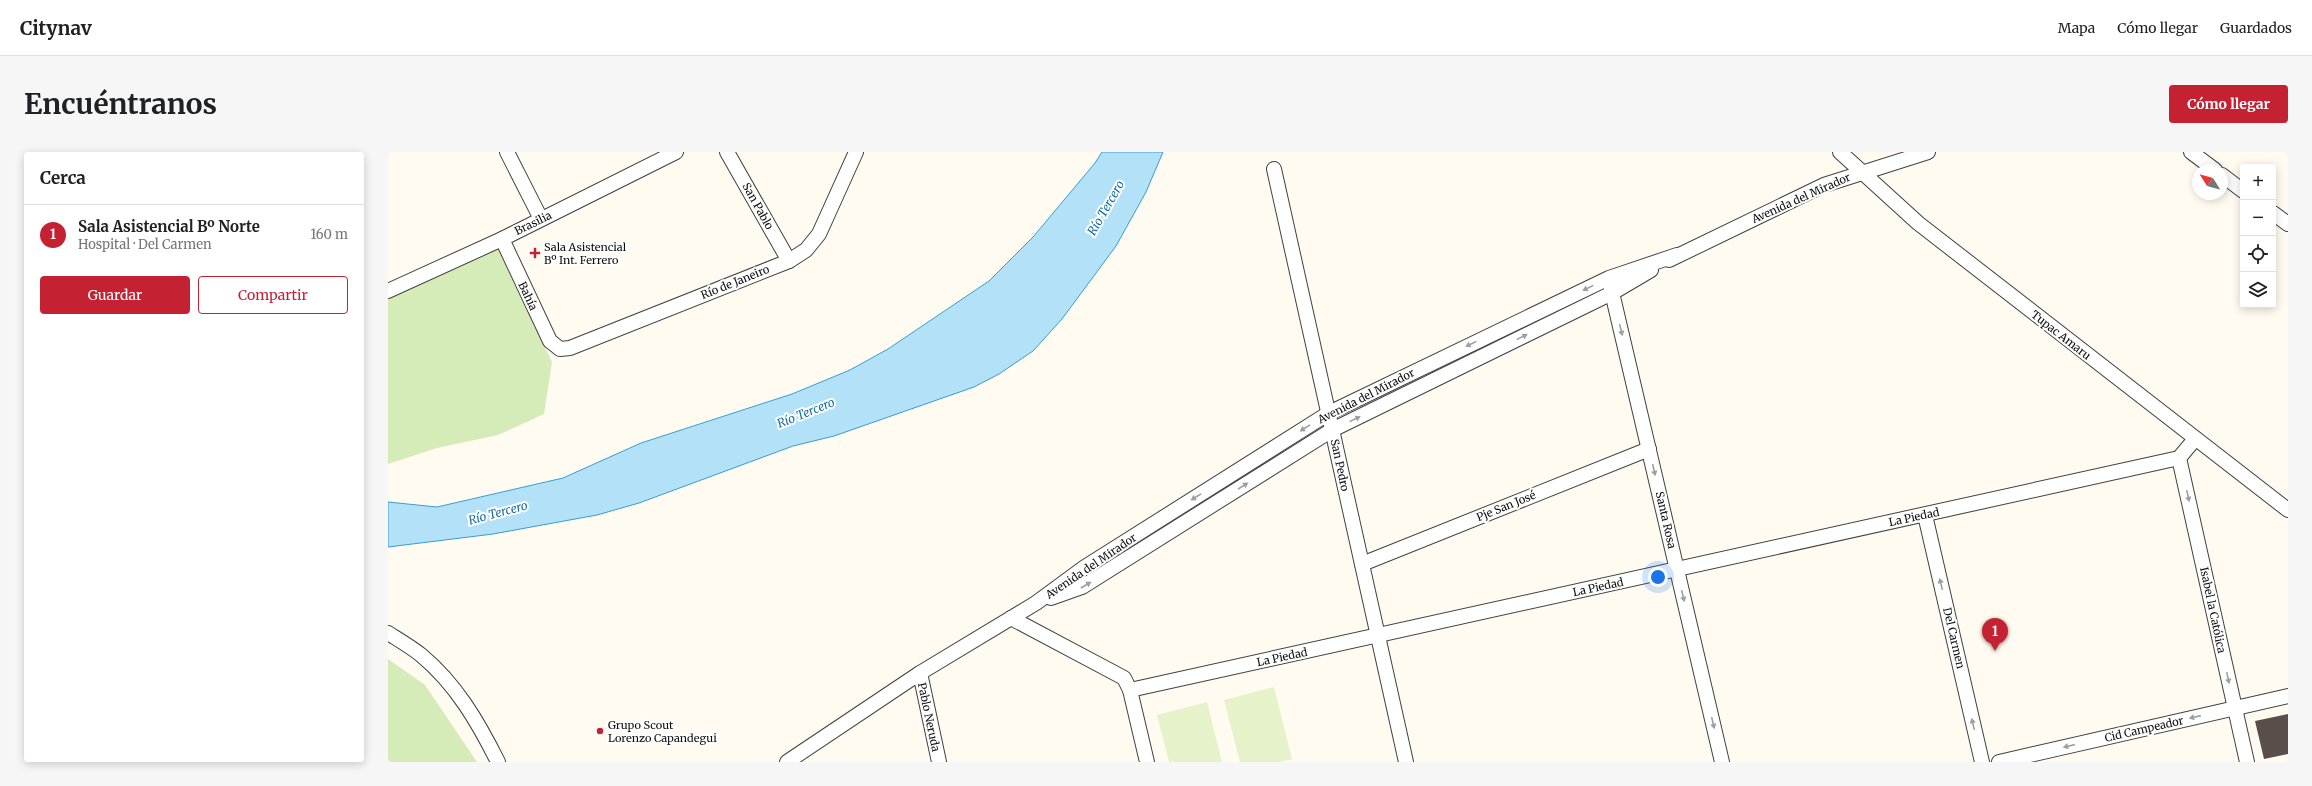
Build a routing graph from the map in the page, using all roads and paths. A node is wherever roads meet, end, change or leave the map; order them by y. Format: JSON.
{"nodes":[{"id":1,"x":507,"y":152,"type":"edge"},
{"id":2,"x":676,"y":152,"type":"edge"},
{"id":3,"x":727,"y":152,"type":"edge"},
{"id":4,"x":856,"y":152,"type":"edge"},
{"id":5,"x":1840,"y":152,"type":"edge"},
{"id":6,"x":1928,"y":152,"type":"edge"},
{"id":7,"x":2191,"y":152,"type":"edge"},
{"id":8,"x":2207,"y":164,"type":"edge"},
{"id":9,"x":1274,"y":169,"type":"dead end"},
{"id":10,"x":1861,"y":172,"type":"junction"},
{"id":11,"x":2228,"y":179,"type":"edge"},
{"id":12,"x":2240,"y":188,"type":"edge"},
{"id":13,"x":2276,"y":215,"type":"edge"},
{"id":14,"x":540,"y":219,"type":"junction"},
{"id":15,"x":2288,"y":224,"type":"edge"},
{"id":16,"x":502,"y":239,"type":"junction"},
{"id":17,"x":1677,"y":255,"type":"junction"},
{"id":18,"x":788,"y":261,"type":"junction"},
{"id":19,"x":1609,"y":278,"type":"junction"},
{"id":20,"x":388,"y":291,"type":"edge"},
{"id":21,"x":1612,"y":293,"type":"junction"},
{"id":22,"x":560,"y":349,"type":"joint"},
{"id":23,"x":1329,"y":413,"type":"junction"},
{"id":24,"x":1332,"y":430,"type":"junction"},
{"id":25,"x":2195,"y":439,"type":"junction"},
{"id":26,"x":1649,"y":449,"type":"junction"},
{"id":27,"x":2180,"y":458,"type":"junction"},
{"id":28,"x":2288,"y":510,"type":"edge"},
{"id":29,"x":1925,"y":515,"type":"junction"},
{"id":30,"x":1362,"y":564,"type":"junction"},
{"id":31,"x":1677,"y":569,"type":"junction"},
{"id":32,"x":1036,"y":603,"type":"junction"},
{"id":33,"x":1011,"y":618,"type":"junction"},
{"id":34,"x":388,"y":633,"type":"edge"},
{"id":35,"x":1378,"y":636,"type":"junction"},
{"id":36,"x":920,"y":673,"type":"junction"},
{"id":37,"x":1130,"y":690,"type":"junction"},
{"id":38,"x":2288,"y":696,"type":"edge"},
{"id":39,"x":2235,"y":708,"type":"junction"},
{"id":40,"x":498,"y":762,"type":"edge"},
{"id":41,"x":787,"y":762,"type":"edge"},
{"id":42,"x":939,"y":762,"type":"edge"},
{"id":43,"x":1147,"y":762,"type":"edge"},
{"id":44,"x":1406,"y":762,"type":"edge"},
{"id":45,"x":1722,"y":762,"type":"edge"},
{"id":46,"x":1982,"y":762,"type":"edge"},
{"id":47,"x":1999,"y":762,"type":"edge"},
{"id":48,"x":2247,"y":762,"type":"edge"}],
"edges":[{"from":1,"to":14,"type":"street"},
{"from":2,"to":14,"type":"street","name":"Brasilia"},
{"from":3,"to":18,"type":"street","name":"San Pablo"},
{"from":4,"to":18,"type":"street","name":"Río de Janeiro"},
{"from":5,"to":10,"type":"street","name":"Tupac Amaru"},
{"from":6,"to":10,"type":"street","name":"Avenida del Mirador"},
{"from":7,"to":8,"type":"street"},
{"from":9,"to":23,"type":"street","name":"San Pedro"},
{"from":10,"to":17,"type":"street","name":"Avenida del Mirador"},
{"from":10,"to":25,"type":"street","name":"Tupac Amaru"},
{"from":11,"to":12,"type":"street"},
{"from":13,"to":15,"type":"street"},
{"from":14,"to":16,"type":"street","name":"Brasilia"},
{"from":16,"to":20,"type":"street","name":"Brasilia"},
{"from":16,"to":22,"type":"street","name":"Bahía"},
{"from":17,"to":19,"type":"street","name":"Avenida del Mirador"},
{"from":17,"to":21,"type":"street","name":"Avenida del Mirador"},
{"from":18,"to":22,"type":"street","name":"Río de Janeiro"},
{"from":19,"to":21,"type":"street","name":"Santa Rosa"},
{"from":19,"to":23,"type":"street","name":"Avenida del Mirador","one_way":true},
{"from":24,"to":21,"type":"street","name":"Avenida del Mirador","one_way":true},
{"from":21,"to":26,"type":"street","name":"Santa Rosa","one_way":true},
{"from":23,"to":24,"type":"street","name":"San Pedro"},
{"from":23,"to":32,"type":"street","name":"Avenida del Mirador","one_way":true},
{"from":24,"to":30,"type":"street","name":"San Pedro"},
{"from":32,"to":24,"type":"street","name":"Avenida del Mirador","one_way":true},
{"from":25,"to":27,"type":"street"},
{"from":25,"to":28,"type":"street","name":"Tupac Amaru"},
{"from":26,"to":30,"type":"street","name":"Pje San José"},
{"from":26,"to":31,"type":"street","name":"Santa Rosa","one_way":true},
{"from":27,"to":29,"type":"street","name":"La Piedad"},
{"from":27,"to":39,"type":"street","name":"Isabel la Católica","one_way":true},
{"from":29,"to":31,"type":"street","name":"La Piedad"},
{"from":46,"to":29,"type":"street","name":"Del Carmen","one_way":true},
{"from":30,"to":35,"type":"street","name":"San Pedro"},
{"from":31,"to":35,"type":"street","name":"La Piedad"},
{"from":31,"to":45,"type":"street","name":"Santa Rosa","one_way":true},
{"from":32,"to":33,"type":"street","name":"Avenida del Mirador"},
{"from":33,"to":36,"type":"street","name":"Avenida del Mirador"},
{"from":33,"to":37,"type":"street"},
{"from":34,"to":40,"type":"street"},
{"from":35,"to":37,"type":"street","name":"La Piedad"},
{"from":35,"to":44,"type":"street","name":"San Pedro"},
{"from":36,"to":41,"type":"street","name":"Avenida del Mirador"},
{"from":36,"to":42,"type":"street","name":"Pablo Neruda"},
{"from":37,"to":43,"type":"street"},
{"from":38,"to":39,"type":"street","name":"Cid Campeador"},
{"from":39,"to":47,"type":"street","name":"Cid Campeador","one_way":true},
{"from":39,"to":48,"type":"street","name":"Isabel la Católica"}]}
